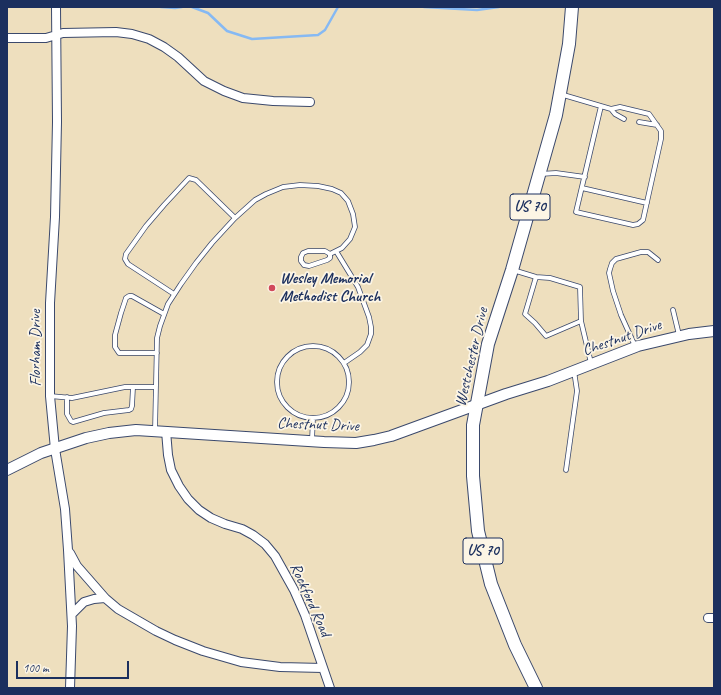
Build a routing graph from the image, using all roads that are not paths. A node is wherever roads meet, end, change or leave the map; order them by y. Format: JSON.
{"nodes":[{"id":1,"x":56,"y":7,"type":"edge"},
{"id":2,"x":572,"y":7,"type":"edge"},
{"id":3,"x":56,"y":36,"type":"junction"},
{"id":4,"x":7,"y":38,"type":"edge"},
{"id":5,"x":560,"y":94,"type":"junction"},
{"id":6,"x":310,"y":102,"type":"dead end"},
{"id":7,"x":601,"y":106,"type":"junction"},
{"id":8,"x":610,"y":109,"type":"junction"},
{"id":9,"x":624,"y":118,"type":"dead end"},
{"id":10,"x":640,"y":122,"type":"dead end"},
{"id":11,"x":657,"y":126,"type":"junction"},
{"id":12,"x":540,"y":174,"type":"junction"},
{"id":13,"x":585,"y":177,"type":"junction"},
{"id":14,"x":582,"y":188,"type":"junction"},
{"id":15,"x":647,"y":203,"type":"junction"},
{"id":16,"x":235,"y":218,"type":"junction"},
{"id":17,"x":336,"y":251,"type":"junction"},
{"id":18,"x":330,"y":254,"type":"junction"},
{"id":19,"x":658,"y":260,"type":"dead end"},
{"id":20,"x":512,"y":270,"type":"junction"},
{"id":21,"x":536,"y":277,"type":"junction"},
{"id":22,"x":174,"y":294,"type":"junction"},
{"id":23,"x":673,"y":310,"type":"dead end"},
{"id":24,"x":164,"y":314,"type":"junction"},
{"id":25,"x":581,"y":321,"type":"junction"},
{"id":26,"x":714,"y":331,"type":"edge"},
{"id":27,"x":679,"y":336,"type":"junction"},
{"id":28,"x":635,"y":347,"type":"junction"},
{"id":29,"x":157,"y":353,"type":"junction"},
{"id":30,"x":344,"y":363,"type":"junction"},
{"id":31,"x":592,"y":364,"type":"junction"},
{"id":32,"x":574,"y":371,"type":"junction"},
{"id":33,"x":133,"y":387,"type":"junction"},
{"id":34,"x":156,"y":387,"type":"junction"},
{"id":35,"x":50,"y":396,"type":"junction"},
{"id":36,"x":66,"y":397,"type":"junction"},
{"id":37,"x":476,"y":405,"type":"junction"},
{"id":38,"x":313,"y":418,"type":"junction"},
{"id":39,"x":155,"y":431,"type":"junction"},
{"id":40,"x":166,"y":431,"type":"junction"},
{"id":41,"x":312,"y":441,"type":"junction"},
{"id":42,"x":54,"y":449,"type":"junction"},
{"id":43,"x":7,"y":470,"type":"edge"},
{"id":44,"x":566,"y":470,"type":"dead end"},
{"id":45,"x":68,"y":550,"type":"junction"},
{"id":46,"x":105,"y":598,"type":"junction"},
{"id":47,"x":72,"y":614,"type":"junction"},
{"id":48,"x":323,"y":668,"type":"junction"},
{"id":49,"x":70,"y":688,"type":"edge"},
{"id":50,"x":330,"y":688,"type":"edge"},
{"id":51,"x":536,"y":688,"type":"edge"}],
"edges":[{"from":1,"to":3,"type":"street","name":"Florham Drive"},
{"from":2,"to":5,"type":"main road","name":"Westchester Drive","number":"US 70"},
{"from":3,"to":4,"type":"street"},
{"from":3,"to":6,"type":"street"},
{"from":3,"to":35,"type":"street","name":"Florham Drive"},
{"from":5,"to":7,"type":"lane"},
{"from":5,"to":12,"type":"main road","name":"Westchester Drive","number":"US 70"},
{"from":7,"to":8,"type":"lane"},
{"from":7,"to":13,"type":"lane"},
{"from":8,"to":9,"type":"lane"},
{"from":8,"to":11,"type":"lane"},
{"from":10,"to":11,"type":"lane"},
{"from":11,"to":15,"type":"lane"},
{"from":12,"to":13,"type":"lane"},
{"from":12,"to":20,"type":"main road","name":"Westchester Drive","number":"US 70"},
{"from":13,"to":14,"type":"lane"},
{"from":14,"to":15,"type":"lane"},
{"from":14,"to":15,"type":"lane"},
{"from":16,"to":17,"type":"lane"},
{"from":16,"to":22,"type":"lane"},
{"from":16,"to":22,"type":"lane"},
{"from":17,"to":18,"type":"lane"},
{"from":17,"to":30,"type":"lane"},
{"from":18,"to":18,"type":"lane"},
{"from":19,"to":28,"type":"lane"},
{"from":20,"to":21,"type":"lane"},
{"from":20,"to":37,"type":"main road","name":"Westchester Drive","number":"US 70"},
{"from":21,"to":25,"type":"lane"},
{"from":21,"to":25,"type":"lane"},
{"from":22,"to":24,"type":"lane"},
{"from":23,"to":27,"type":"lane"},
{"from":24,"to":29,"type":"lane"},
{"from":24,"to":29,"type":"lane"},
{"from":25,"to":31,"type":"lane"},
{"from":26,"to":27,"type":"street","name":"Chestnut Drive"},
{"from":27,"to":28,"type":"street","name":"Chestnut Drive"},
{"from":28,"to":31,"type":"street","name":"Chestnut Drive"},
{"from":29,"to":34,"type":"lane"},
{"from":30,"to":38,"type":"lane"},
{"from":30,"to":38,"type":"lane"},
{"from":31,"to":32,"type":"street","name":"Chestnut Drive"},
{"from":32,"to":37,"type":"street","name":"Chestnut Drive"},
{"from":32,"to":44,"type":"lane"},
{"from":33,"to":34,"type":"lane"},
{"from":33,"to":36,"type":"lane"},
{"from":33,"to":36,"type":"lane"},
{"from":34,"to":39,"type":"lane"},
{"from":35,"to":36,"type":"lane"},
{"from":35,"to":42,"type":"street","name":"Florham Drive"},
{"from":37,"to":41,"type":"street","name":"Chestnut Drive"},
{"from":37,"to":51,"type":"main road","name":"Westchester Drive","number":"US 70"},
{"from":38,"to":41,"type":"lane"},
{"from":39,"to":40,"type":"street","name":"Chestnut Drive"},
{"from":39,"to":42,"type":"street","name":"Chestnut Drive"},
{"from":40,"to":41,"type":"street","name":"Chestnut Drive"},
{"from":40,"to":48,"type":"street","name":"Rockford Road"},
{"from":42,"to":43,"type":"street","name":"Chestnut Drive"},
{"from":42,"to":45,"type":"street","name":"Florham Drive"},
{"from":45,"to":46,"type":"street"},
{"from":45,"to":47,"type":"street","name":"Florham Drive"},
{"from":46,"to":47,"type":"street"},
{"from":46,"to":48,"type":"street"},
{"from":47,"to":49,"type":"street","name":"Florham Drive"},
{"from":48,"to":50,"type":"street","name":"Rockford Road"}]}
